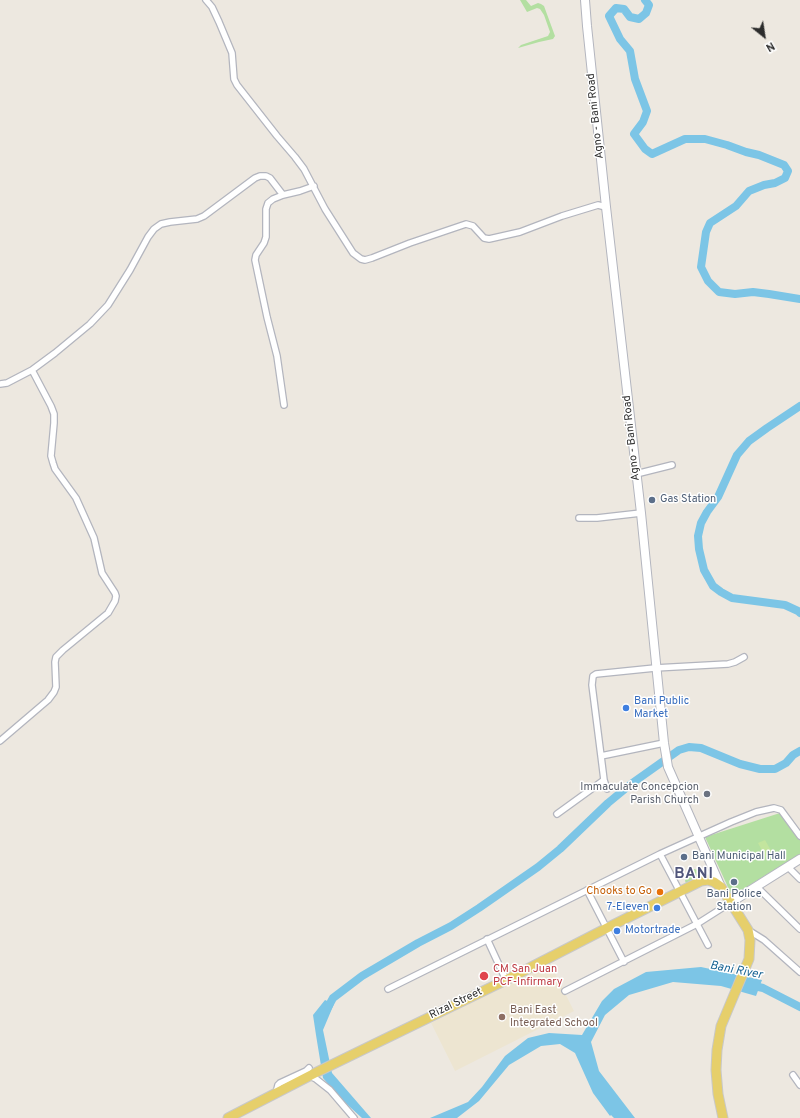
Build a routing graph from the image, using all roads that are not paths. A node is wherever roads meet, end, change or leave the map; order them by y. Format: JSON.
{"nodes":[{"id":1,"x":206,"y":0,"type":"edge"},
{"id":2,"x":585,"y":0,"type":"edge"},
{"id":3,"x":314,"y":186,"type":"junction"},
{"id":4,"x":283,"y":195,"type":"junction"},
{"id":5,"x":606,"y":207,"type":"junction"},
{"id":6,"x":32,"y":370,"type":"junction"},
{"id":7,"x":0,"y":384,"type":"edge"},
{"id":8,"x":284,"y":405,"type":"dead end"},
{"id":9,"x":672,"y":465,"type":"dead end"},
{"id":10,"x":636,"y":474,"type":"junction"},
{"id":11,"x":641,"y":513,"type":"junction"},
{"id":12,"x":579,"y":518,"type":"dead end"},
{"id":13,"x":744,"y":657,"type":"dead end"},
{"id":14,"x":655,"y":668,"type":"junction"},
{"id":15,"x":0,"y":741,"type":"edge"},
{"id":16,"x":664,"y":744,"type":"junction"},
{"id":17,"x":601,"y":756,"type":"junction"},
{"id":18,"x":604,"y":780,"type":"junction"},
{"id":19,"x":606,"y":789,"type":"dead end"},
{"id":20,"x":557,"y":814,"type":"dead end"},
{"id":21,"x":800,"y":836,"type":"edge"},
{"id":22,"x":699,"y":837,"type":"junction"},
{"id":23,"x":660,"y":854,"type":"junction"},
{"id":24,"x":800,"y":859,"type":"edge"},
{"id":25,"x":712,"y":867,"type":"junction"},
{"id":26,"x":788,"y":867,"type":"junction"},
{"id":27,"x":800,"y":879,"type":"edge"},
{"id":28,"x":701,"y":881,"type":"junction"},
{"id":29,"x":721,"y":887,"type":"junction"},
{"id":30,"x":757,"y":887,"type":"junction"},
{"id":31,"x":587,"y":890,"type":"junction"},
{"id":32,"x":681,"y":892,"type":"junction"},
{"id":33,"x":730,"y":903,"type":"junction"},
{"id":34,"x":697,"y":924,"type":"junction"},
{"id":35,"x":606,"y":928,"type":"junction"},
{"id":36,"x":800,"y":929,"type":"edge"},
{"id":37,"x":748,"y":930,"type":"junction"},
{"id":38,"x":487,"y":939,"type":"junction"},
{"id":39,"x":708,"y":945,"type":"dead end"},
{"id":40,"x":624,"y":962,"type":"junction"},
{"id":41,"x":800,"y":972,"type":"edge"},
{"id":42,"x":506,"y":980,"type":"junction"},
{"id":43,"x":388,"y":989,"type":"dead end"},
{"id":44,"x":565,"y":991,"type":"dead end"},
{"id":45,"x":312,"y":1072,"type":"junction"},
{"id":46,"x":793,"y":1075,"type":"dead end"},
{"id":47,"x":800,"y":1086,"type":"edge"},
{"id":48,"x":228,"y":1118,"type":"edge"},
{"id":49,"x":354,"y":1118,"type":"edge"},
{"id":50,"x":723,"y":1118,"type":"edge"}],
"edges":[{"from":1,"to":3,"type":"street"},
{"from":2,"to":5,"type":"main road","name":"Agno - Bani Road"},
{"from":3,"to":4,"type":"street"},
{"from":3,"to":5,"type":"street"},
{"from":4,"to":6,"type":"street"},
{"from":4,"to":8,"type":"street"},
{"from":5,"to":10,"type":"main road","name":"Agno - Bani Road"},
{"from":6,"to":7,"type":"street"},
{"from":6,"to":15,"type":"street"},
{"from":9,"to":10,"type":"street"},
{"from":10,"to":11,"type":"main road","name":"Agno - Bani Road"},
{"from":11,"to":12,"type":"street"},
{"from":11,"to":14,"type":"main road","name":"Agno - Bani Road"},
{"from":13,"to":14,"type":"street"},
{"from":14,"to":16,"type":"main road","name":"Agno - Bani Road"},
{"from":14,"to":17,"type":"street"},
{"from":16,"to":17,"type":"street"},
{"from":16,"to":22,"type":"main road","name":"Agno - Bani Road"},
{"from":17,"to":18,"type":"street"},
{"from":18,"to":19,"type":"street"},
{"from":18,"to":20,"type":"street"},
{"from":21,"to":22,"type":"street"},
{"from":22,"to":23,"type":"street"},
{"from":22,"to":25,"type":"main road","name":"Agno - Bani Road"},
{"from":23,"to":31,"type":"street"},
{"from":23,"to":32,"type":"street"},
{"from":24,"to":26,"type":"main road"},
{"from":25,"to":28,"type":"main road"},
{"from":25,"to":29,"type":"main road","name":"Agno - Bani Road"},
{"from":26,"to":27,"type":"street"},
{"from":26,"to":30,"type":"main road"},
{"from":28,"to":29,"type":"main road"},
{"from":28,"to":32,"type":"main road","name":"Rizal Street"},
{"from":29,"to":33,"type":"main road"},
{"from":30,"to":33,"type":"main road"},
{"from":30,"to":36,"type":"street"},
{"from":31,"to":35,"type":"street"},
{"from":31,"to":38,"type":"street"},
{"from":32,"to":34,"type":"street"},
{"from":32,"to":35,"type":"main road","name":"Rizal Street"},
{"from":33,"to":34,"type":"street"},
{"from":33,"to":37,"type":"main road"},
{"from":34,"to":39,"type":"street"},
{"from":34,"to":40,"type":"street"},
{"from":35,"to":40,"type":"street"},
{"from":35,"to":42,"type":"main road","name":"Rizal Street"},
{"from":37,"to":41,"type":"street"},
{"from":37,"to":50,"type":"main road"},
{"from":38,"to":42,"type":"street"},
{"from":38,"to":43,"type":"street"},
{"from":40,"to":44,"type":"street"},
{"from":42,"to":45,"type":"main road","name":"Rizal Street"},
{"from":45,"to":48,"type":"main road","name":"Rizal Street"},
{"from":45,"to":49,"type":"street"},
{"from":46,"to":47,"type":"street"}]}
